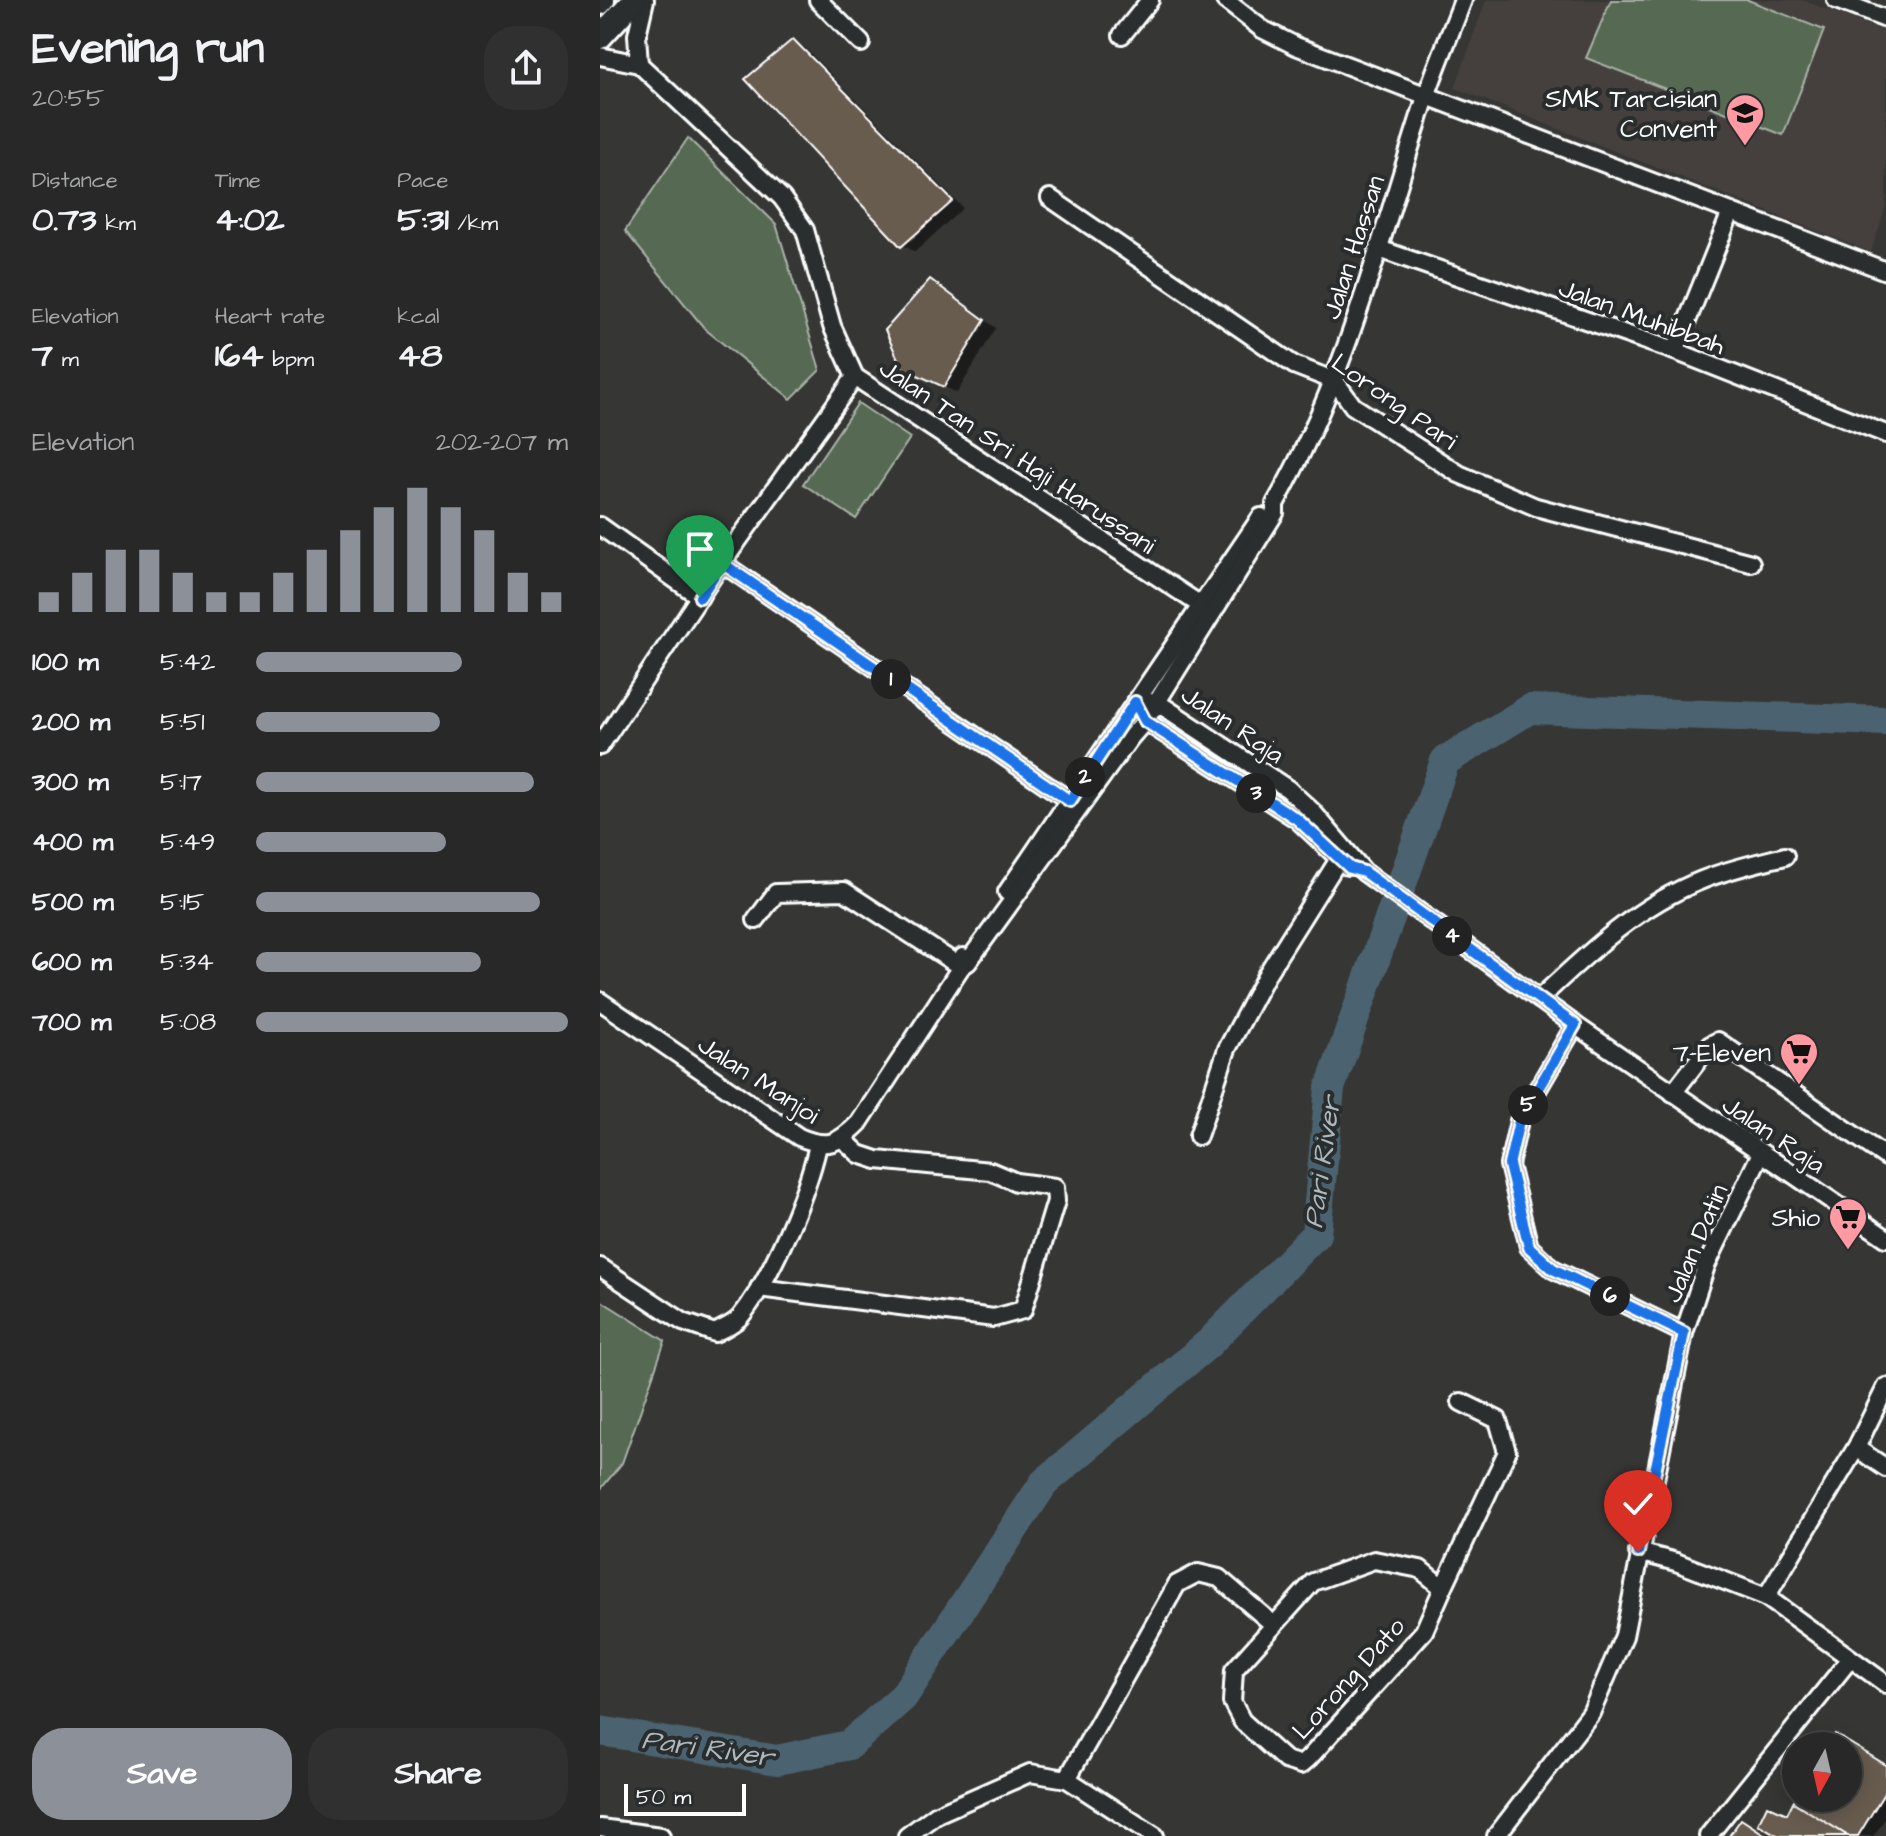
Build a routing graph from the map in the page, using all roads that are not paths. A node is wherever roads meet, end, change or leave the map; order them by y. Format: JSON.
{"nodes":[{"id":1,"x":634,"y":0,"type":"edge"},
{"id":2,"x":645,"y":0,"type":"edge"},
{"id":3,"x":818,"y":0,"type":"edge"},
{"id":4,"x":1150,"y":0,"type":"edge"},
{"id":5,"x":1225,"y":0,"type":"edge"},
{"id":6,"x":1463,"y":0,"type":"edge"},
{"id":7,"x":1836,"y":0,"type":"edge"},
{"id":8,"x":1886,"y":19,"type":"edge"},
{"id":9,"x":1122,"y":35,"type":"dead end"},
{"id":10,"x":600,"y":37,"type":"edge"},
{"id":11,"x":861,"y":43,"type":"dead end"},
{"id":12,"x":600,"y":56,"type":"edge"},
{"id":13,"x":639,"y":64,"type":"junction"},
{"id":14,"x":1427,"y":94,"type":"junction"},
{"id":15,"x":1050,"y":198,"type":"dead end"},
{"id":16,"x":1731,"y":212,"type":"junction"},
{"id":17,"x":1379,"y":249,"type":"junction"},
{"id":18,"x":1886,"y":271,"type":"edge"},
{"id":19,"x":1675,"y":351,"type":"junction"},
{"id":20,"x":855,"y":377,"type":"junction"},
{"id":21,"x":1335,"y":381,"type":"junction"},
{"id":22,"x":1886,"y":434,"type":"edge"},
{"id":23,"x":600,"y":526,"type":"edge"},
{"id":24,"x":722,"y":563,"type":"junction"},
{"id":25,"x":1751,"y":563,"type":"dead end"},
{"id":26,"x":700,"y":597,"type":"junction"},
{"id":27,"x":1208,"y":610,"type":"junction"},
{"id":28,"x":1135,"y":702,"type":"junction"},
{"id":29,"x":1158,"y":703,"type":"junction"},
{"id":30,"x":1145,"y":721,"type":"junction"},
{"id":31,"x":602,"y":738,"type":"edge"},
{"id":32,"x":1070,"y":801,"type":"junction"},
{"id":33,"x":1785,"y":856,"type":"dead end"},
{"id":34,"x":1339,"y":859,"type":"junction"},
{"id":35,"x":1364,"y":872,"type":"junction"},
{"id":36,"x":756,"y":920,"type":"dead end"},
{"id":37,"x":961,"y":967,"type":"junction"},
{"id":38,"x":1539,"y":999,"type":"junction"},
{"id":39,"x":600,"y":1001,"type":"edge"},
{"id":40,"x":1575,"y":1025,"type":"junction"},
{"id":41,"x":1673,"y":1093,"type":"junction"},
{"id":42,"x":1198,"y":1136,"type":"dead end"},
{"id":43,"x":843,"y":1139,"type":"junction"},
{"id":44,"x":818,"y":1145,"type":"junction"},
{"id":45,"x":1760,"y":1155,"type":"junction"},
{"id":46,"x":1886,"y":1157,"type":"edge"},
{"id":47,"x":1886,"y":1238,"type":"edge"},
{"id":48,"x":600,"y":1267,"type":"edge"},
{"id":49,"x":759,"y":1288,"type":"junction"},
{"id":50,"x":1684,"y":1333,"type":"junction"},
{"id":51,"x":1886,"y":1387,"type":"edge"},
{"id":52,"x":1461,"y":1402,"type":"dead end"},
{"id":53,"x":1856,"y":1448,"type":"junction"},
{"id":54,"x":1886,"y":1468,"type":"edge"},
{"id":55,"x":1638,"y":1552,"type":"junction"},
{"id":56,"x":1443,"y":1588,"type":"junction"},
{"id":57,"x":1766,"y":1597,"type":"junction"},
{"id":58,"x":1274,"y":1625,"type":"junction"},
{"id":59,"x":1850,"y":1659,"type":"junction"},
{"id":60,"x":1886,"y":1684,"type":"edge"},
{"id":61,"x":1067,"y":1779,"type":"junction"},
{"id":62,"x":600,"y":1828,"type":"edge"},
{"id":63,"x":638,"y":1834,"type":"edge"},
{"id":64,"x":661,"y":1836,"type":"edge"},
{"id":65,"x":907,"y":1836,"type":"edge"},
{"id":66,"x":1155,"y":1836,"type":"edge"},
{"id":67,"x":1496,"y":1836,"type":"edge"},
{"id":68,"x":1708,"y":1836,"type":"edge"}],
"edges":[{"from":1,"to":10,"type":"main road"},
{"from":2,"to":13,"type":"street"},
{"from":3,"to":11,"type":"street"},
{"from":4,"to":9,"type":"street"},
{"from":5,"to":14,"type":"street"},
{"from":6,"to":14,"type":"street","name":"Jalan Hassan"},
{"from":7,"to":8,"type":"street"},
{"from":12,"to":13,"type":"street"},
{"from":13,"to":20,"type":"street","name":"Jalan Tan Sri Haji Harussani"},
{"from":14,"to":16,"type":"street"},
{"from":14,"to":17,"type":"street","name":"Jalan Hassan"},
{"from":15,"to":21,"type":"street","name":"Lorong Pari"},
{"from":16,"to":18,"type":"street"},
{"from":16,"to":19,"type":"street"},
{"from":17,"to":19,"type":"street","name":"Jalan Muhibbah"},
{"from":17,"to":21,"type":"street","name":"Jalan Hassan"},
{"from":19,"to":22,"type":"street","name":"Jalan Muhibbah"},
{"from":20,"to":24,"type":"street"},
{"from":20,"to":27,"type":"street","name":"Jalan Tan Sri Haji Harussani"},
{"from":21,"to":25,"type":"street","name":"Lorong Pari"},
{"from":21,"to":27,"type":"street","name":"Jalan Hassan"},
{"from":23,"to":26,"type":"street"},
{"from":24,"to":26,"type":"street"},
{"from":24,"to":32,"type":"street"},
{"from":26,"to":31,"type":"street"},
{"from":27,"to":28,"type":"street","name":"Jalan Hassan"},
{"from":27,"to":29,"type":"street","name":"Jalan Hassan"},
{"from":28,"to":29,"type":"street","name":"Jalan Raja"},
{"from":28,"to":30,"type":"street","name":"Jalan Raja"},
{"from":28,"to":32,"type":"street","name":"Jalan Manjoi"},
{"from":29,"to":30,"type":"street","name":"Jalan Manjoi"},
{"from":29,"to":35,"type":"street","name":"Jalan Raja"},
{"from":30,"to":34,"type":"street","name":"Jalan Raja"},
{"from":30,"to":37,"type":"street","name":"Jalan Manjoi"},
{"from":32,"to":37,"type":"street","name":"Jalan Manjoi"},
{"from":33,"to":38,"type":"street"},
{"from":34,"to":35,"type":"street","name":"Jalan Raja"},
{"from":34,"to":42,"type":"street"},
{"from":35,"to":38,"type":"street","name":"Jalan Raja"},
{"from":36,"to":37,"type":"street"},
{"from":37,"to":43,"type":"street","name":"Jalan Manjoi"},
{"from":38,"to":40,"type":"street","name":"Jalan Raja"},
{"from":39,"to":44,"type":"street","name":"Jalan Manjoi"},
{"from":40,"to":41,"type":"street","name":"Jalan Raja"},
{"from":40,"to":50,"type":"street"},
{"from":41,"to":45,"type":"street","name":"Jalan Raja"},
{"from":41,"to":46,"type":"street"},
{"from":43,"to":44,"type":"street","name":"Jalan Manjoi"},
{"from":43,"to":49,"type":"street"},
{"from":44,"to":49,"type":"street"},
{"from":45,"to":47,"type":"street","name":"Jalan Raja"},
{"from":45,"to":50,"type":"street","name":"Jalan Datin"},
{"from":48,"to":49,"type":"street"},
{"from":50,"to":55,"type":"street","name":"Jalan Datin"},
{"from":51,"to":53,"type":"street"},
{"from":52,"to":56,"type":"street"},
{"from":53,"to":54,"type":"street"},
{"from":53,"to":57,"type":"street"},
{"from":55,"to":57,"type":"street"},
{"from":55,"to":67,"type":"street","name":"Jalan Datin"},
{"from":56,"to":58,"type":"street","name":"Lorong Dato"},
{"from":56,"to":58,"type":"street","name":"Lorong Dato"},
{"from":57,"to":59,"type":"street"},
{"from":58,"to":61,"type":"street"},
{"from":59,"to":60,"type":"street"},
{"from":59,"to":68,"type":"street"},
{"from":61,"to":65,"type":"street"},
{"from":61,"to":66,"type":"street"},
{"from":62,"to":63,"type":"street"},
{"from":63,"to":64,"type":"street"}]}
